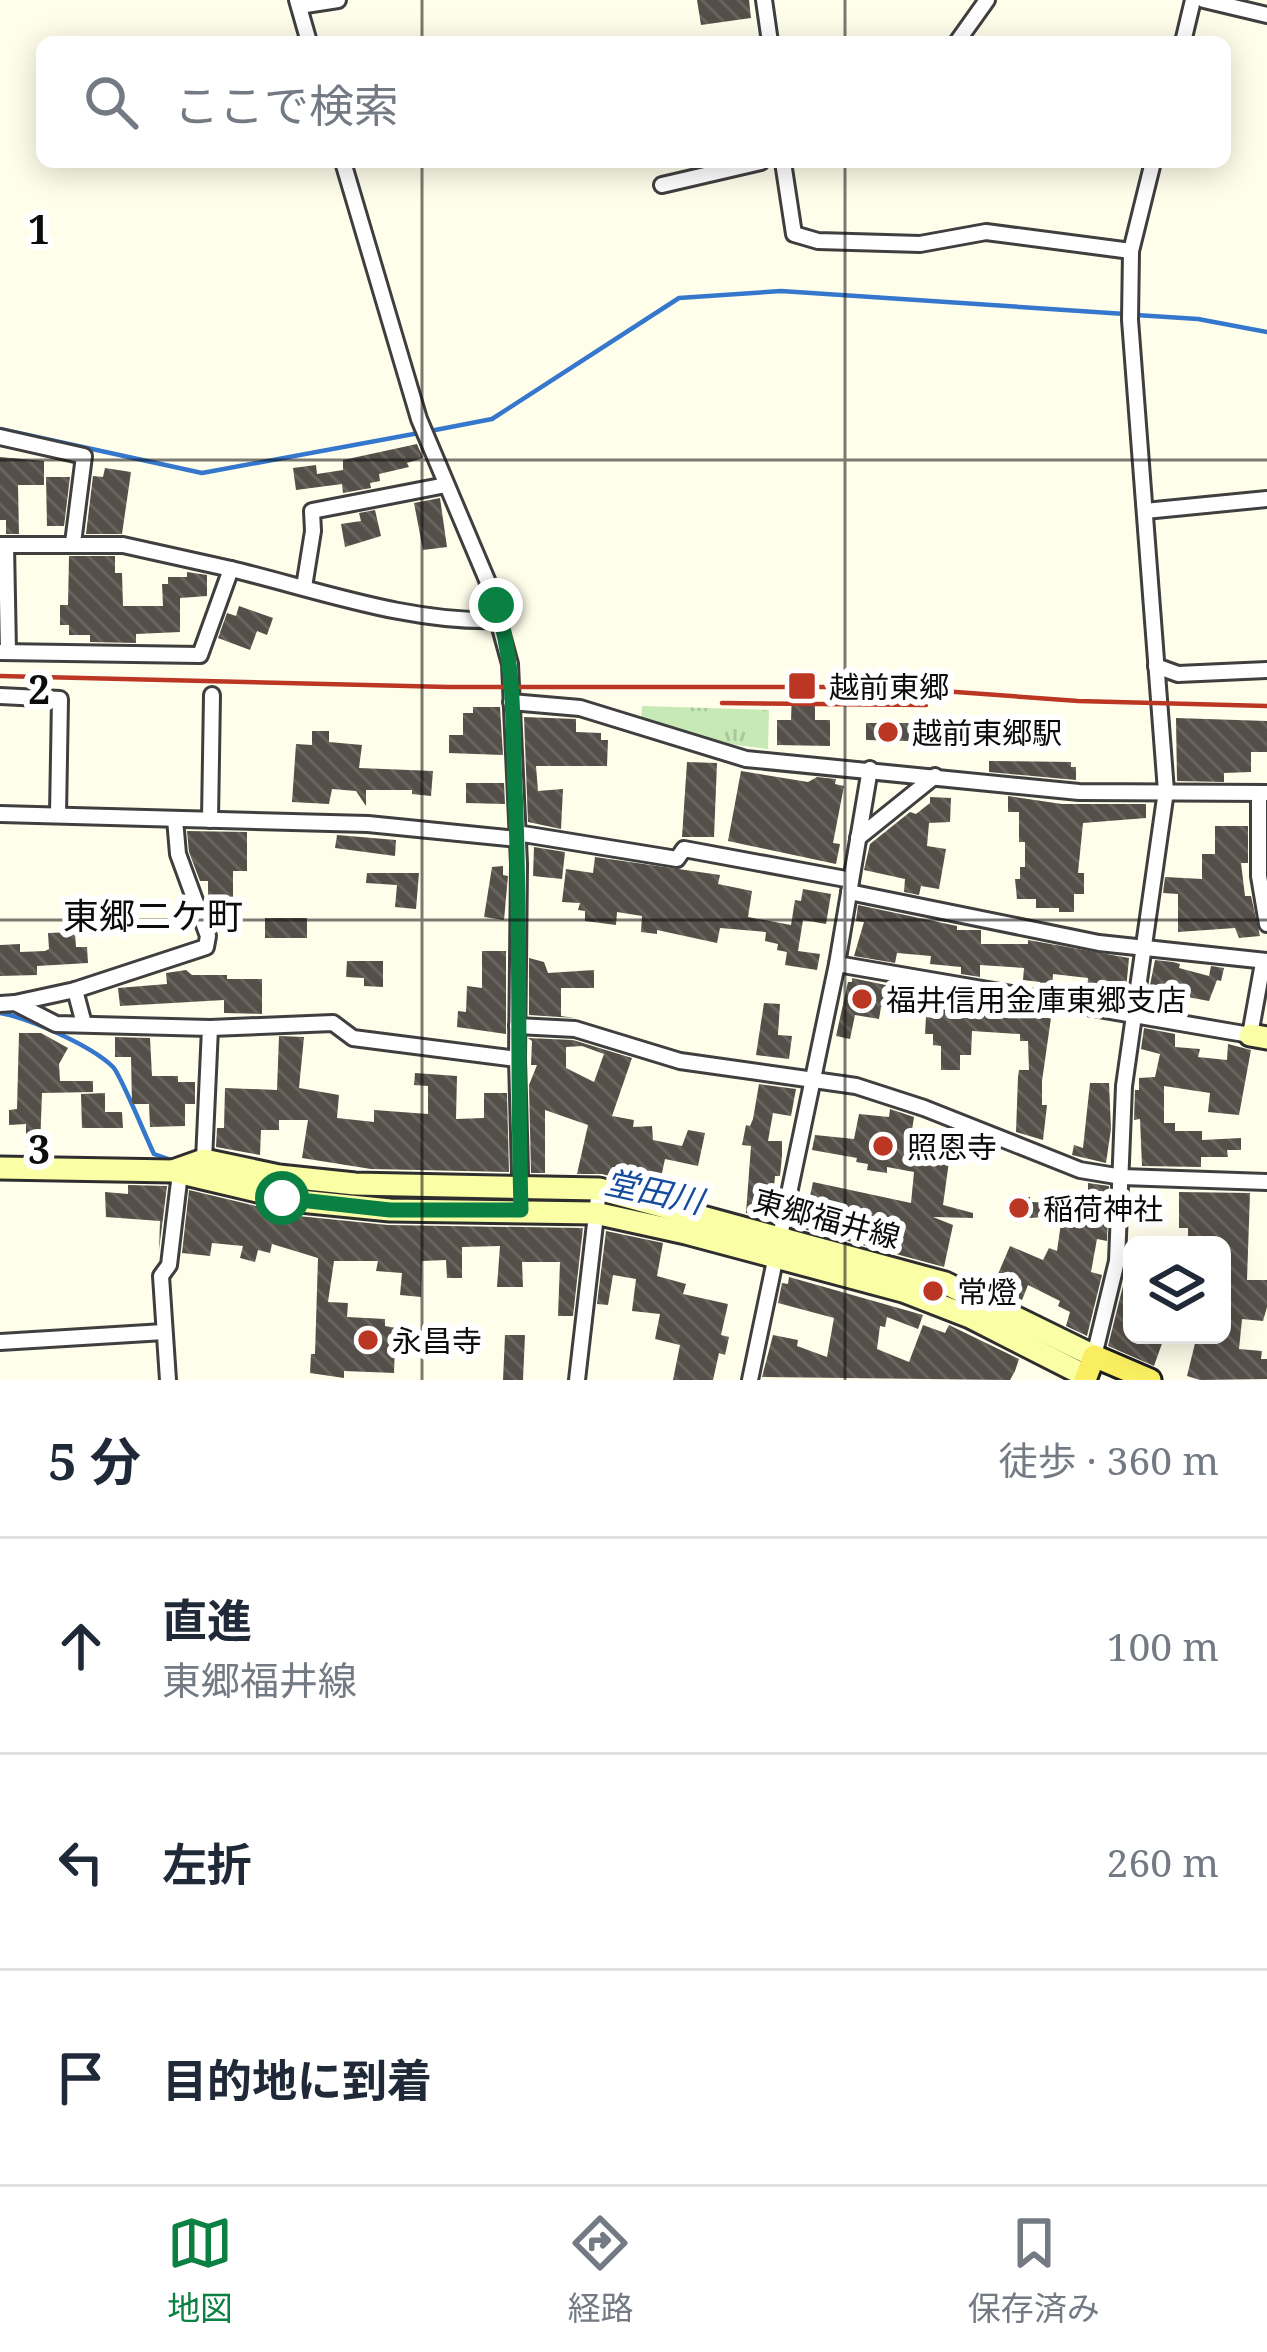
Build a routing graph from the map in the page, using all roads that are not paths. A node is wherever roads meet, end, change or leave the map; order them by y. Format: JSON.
{"nodes":[{"id":1,"x":338,"y":0,"type":"edge"},
{"id":2,"x":764,"y":0,"type":"edge"},
{"id":3,"x":986,"y":0,"type":"edge"},
{"id":4,"x":1192,"y":0,"type":"edge"},
{"id":5,"x":1204,"y":0,"type":"edge"},
{"id":6,"x":298,"y":3,"type":"edge"},
{"id":7,"x":1267,"y":15,"type":"edge"},
{"id":8,"x":307,"y":36,"type":"edge"},
{"id":9,"x":769,"y":36,"type":"edge"},
{"id":10,"x":961,"y":36,"type":"edge"},
{"id":11,"x":1184,"y":36,"type":"edge"},
{"id":12,"x":345,"y":168,"type":"edge"},
{"id":13,"x":735,"y":168,"type":"edge"},
{"id":14,"x":784,"y":168,"type":"edge"},
{"id":15,"x":1152,"y":168,"type":"edge"},
{"id":16,"x":662,"y":185,"type":"dead end"},
{"id":17,"x":1131,"y":251,"type":"junction"},
{"id":18,"x":0,"y":437,"type":"edge"},
{"id":19,"x":446,"y":485,"type":"junction"},
{"id":20,"x":1267,"y":499,"type":"edge"},
{"id":21,"x":1145,"y":511,"type":"junction"},
{"id":22,"x":73,"y":543,"type":"junction"},
{"id":23,"x":3,"y":545,"type":"edge"},
{"id":24,"x":231,"y":569,"type":"junction"},
{"id":25,"x":304,"y":587,"type":"junction"},
{"id":26,"x":501,"y":620,"type":"junction"},
{"id":27,"x":4,"y":652,"type":"edge"},
{"id":28,"x":1156,"y":666,"type":"junction"},
{"id":29,"x":1267,"y":670,"type":"edge"},
{"id":30,"x":212,"y":695,"type":"dead end"},
{"id":31,"x":0,"y":696,"type":"edge"},
{"id":32,"x":511,"y":702,"type":"junction"},
{"id":33,"x":870,"y":769,"type":"junction"},
{"id":34,"x":935,"y":776,"type":"junction"},
{"id":35,"x":1166,"y":791,"type":"junction"},
{"id":36,"x":1263,"y":793,"type":"edge"},
{"id":37,"x":0,"y":814,"type":"edge"},
{"id":38,"x":58,"y":815,"type":"junction"},
{"id":39,"x":175,"y":819,"type":"junction"},
{"id":40,"x":210,"y":820,"type":"junction"},
{"id":41,"x":517,"y":836,"type":"junction"},
{"id":42,"x":858,"y":838,"type":"junction"},
{"id":43,"x":850,"y":886,"type":"junction"},
{"id":44,"x":1267,"y":924,"type":"edge"},
{"id":45,"x":1143,"y":947,"type":"junction"},
{"id":46,"x":1265,"y":962,"type":"edge"},
{"id":47,"x":837,"y":964,"type":"junction"},
{"id":48,"x":75,"y":990,"type":"junction"},
{"id":49,"x":7,"y":1003,"type":"edge"},
{"id":50,"x":1134,"y":1013,"type":"junction"},
{"id":51,"x":84,"y":1024,"type":"junction"},
{"id":52,"x":518,"y":1026,"type":"junction"},
{"id":53,"x":210,"y":1028,"type":"junction"},
{"id":54,"x":1258,"y":1037,"type":"edge"},
{"id":55,"x":517,"y":1059,"type":"junction"},
{"id":56,"x":812,"y":1079,"type":"junction"},
{"id":57,"x":188,"y":1167,"type":"junction"},
{"id":58,"x":0,"y":1168,"type":"edge"},
{"id":59,"x":1122,"y":1177,"type":"junction"},
{"id":60,"x":1267,"y":1182,"type":"edge"},
{"id":61,"x":521,"y":1186,"type":"junction"},
{"id":62,"x":599,"y":1190,"type":"junction"},
{"id":63,"x":670,"y":1205,"type":"junction"},
{"id":64,"x":521,"y":1210,"type":"junction"},
{"id":65,"x":596,"y":1213,"type":"junction"},
{"id":66,"x":674,"y":1230,"type":"junction"},
{"id":67,"x":779,"y":1247,"type":"junction"},
{"id":68,"x":860,"y":1258,"type":"junction"},
{"id":69,"x":866,"y":1281,"type":"junction"},
{"id":70,"x":941,"y":1293,"type":"junction"},
{"id":71,"x":164,"y":1332,"type":"junction"},
{"id":72,"x":0,"y":1342,"type":"edge"},
{"id":73,"x":1090,"y":1371,"type":"edge"},
{"id":74,"x":168,"y":1380,"type":"edge"},
{"id":75,"x":577,"y":1380,"type":"edge"},
{"id":76,"x":750,"y":1380,"type":"edge"},
{"id":77,"x":1150,"y":1380,"type":"edge"}],
"edges":[{"from":1,"to":6,"type":"street"},
{"from":2,"to":9,"type":"street"},
{"from":3,"to":10,"type":"street"},
{"from":4,"to":11,"type":"street"},
{"from":5,"to":7,"type":"street"},
{"from":6,"to":8,"type":"street"},
{"from":12,"to":19,"type":"street"},
{"from":13,"to":16,"type":"street"},
{"from":14,"to":17,"type":"street"},
{"from":15,"to":17,"type":"street"},
{"from":17,"to":21,"type":"street"},
{"from":18,"to":22,"type":"street"},
{"from":19,"to":25,"type":"street"},
{"from":19,"to":26,"type":"street"},
{"from":20,"to":21,"type":"street"},
{"from":21,"to":28,"type":"street"},
{"from":22,"to":23,"type":"street"},
{"from":22,"to":24,"type":"street"},
{"from":23,"to":27,"type":"street"},
{"from":24,"to":25,"type":"street"},
{"from":24,"to":27,"type":"street"},
{"from":25,"to":26,"type":"street"},
{"from":26,"to":32,"type":"street"},
{"from":28,"to":29,"type":"street"},
{"from":28,"to":35,"type":"street"},
{"from":30,"to":40,"type":"street"},
{"from":31,"to":38,"type":"street"},
{"from":32,"to":33,"type":"street"},
{"from":32,"to":41,"type":"street"},
{"from":33,"to":34,"type":"street"},
{"from":33,"to":42,"type":"street"},
{"from":34,"to":35,"type":"street"},
{"from":34,"to":42,"type":"street"},
{"from":35,"to":36,"type":"street"},
{"from":35,"to":45,"type":"street"},
{"from":36,"to":44,"type":"street"},
{"from":37,"to":38,"type":"street"},
{"from":38,"to":39,"type":"street"},
{"from":39,"to":40,"type":"street"},
{"from":39,"to":48,"type":"street"},
{"from":40,"to":41,"type":"street"},
{"from":41,"to":43,"type":"street"},
{"from":41,"to":52,"type":"street"},
{"from":42,"to":43,"type":"street"},
{"from":43,"to":45,"type":"street"},
{"from":43,"to":47,"type":"street"},
{"from":45,"to":46,"type":"street"},
{"from":45,"to":50,"type":"street"},
{"from":46,"to":54,"type":"street"},
{"from":47,"to":50,"type":"street"},
{"from":47,"to":56,"type":"street"},
{"from":48,"to":49,"type":"street"},
{"from":48,"to":51,"type":"street"},
{"from":49,"to":51,"type":"street"},
{"from":50,"to":54,"type":"street"},
{"from":50,"to":59,"type":"street"},
{"from":51,"to":53,"type":"street"},
{"from":52,"to":55,"type":"street"},
{"from":52,"to":56,"type":"street"},
{"from":53,"to":55,"type":"street"},
{"from":53,"to":57,"type":"street"},
{"from":55,"to":61,"type":"street"},
{"from":56,"to":59,"type":"street"},
{"from":56,"to":67,"type":"street"},
{"from":57,"to":58,"type":"main road","name":"東郷福井線"},
{"from":57,"to":61,"type":"main road","name":"東郷福井線"},
{"from":57,"to":64,"type":"main road","name":"東郷福井線"},
{"from":57,"to":71,"type":"street"},
{"from":59,"to":60,"type":"street"},
{"from":59,"to":73,"type":"street"},
{"from":61,"to":62,"type":"main road","name":"東郷福井線"},
{"from":61,"to":64,"type":"street"},
{"from":62,"to":63,"type":"main road","name":"東郷福井線"},
{"from":62,"to":65,"type":"street"},
{"from":63,"to":66,"type":"street"},
{"from":63,"to":67,"type":"main road","name":"東郷福井線"},
{"from":64,"to":65,"type":"main road","name":"東郷福井線"},
{"from":65,"to":66,"type":"main road","name":"東郷福井線"},
{"from":65,"to":75,"type":"street"},
{"from":66,"to":67,"type":"main road","name":"東郷福井線"},
{"from":67,"to":68,"type":"main road","name":"東郷福井線"},
{"from":67,"to":69,"type":"main road","name":"東郷福井線"},
{"from":67,"to":76,"type":"street"},
{"from":68,"to":69,"type":"street"},
{"from":68,"to":70,"type":"main road","name":"東郷福井線"},
{"from":69,"to":70,"type":"main road","name":"東郷福井線"},
{"from":70,"to":73,"type":"main road","name":"東郷福井線"},
{"from":71,"to":72,"type":"street"},
{"from":71,"to":74,"type":"street"},
{"from":73,"to":77,"type":"main road"}]}
